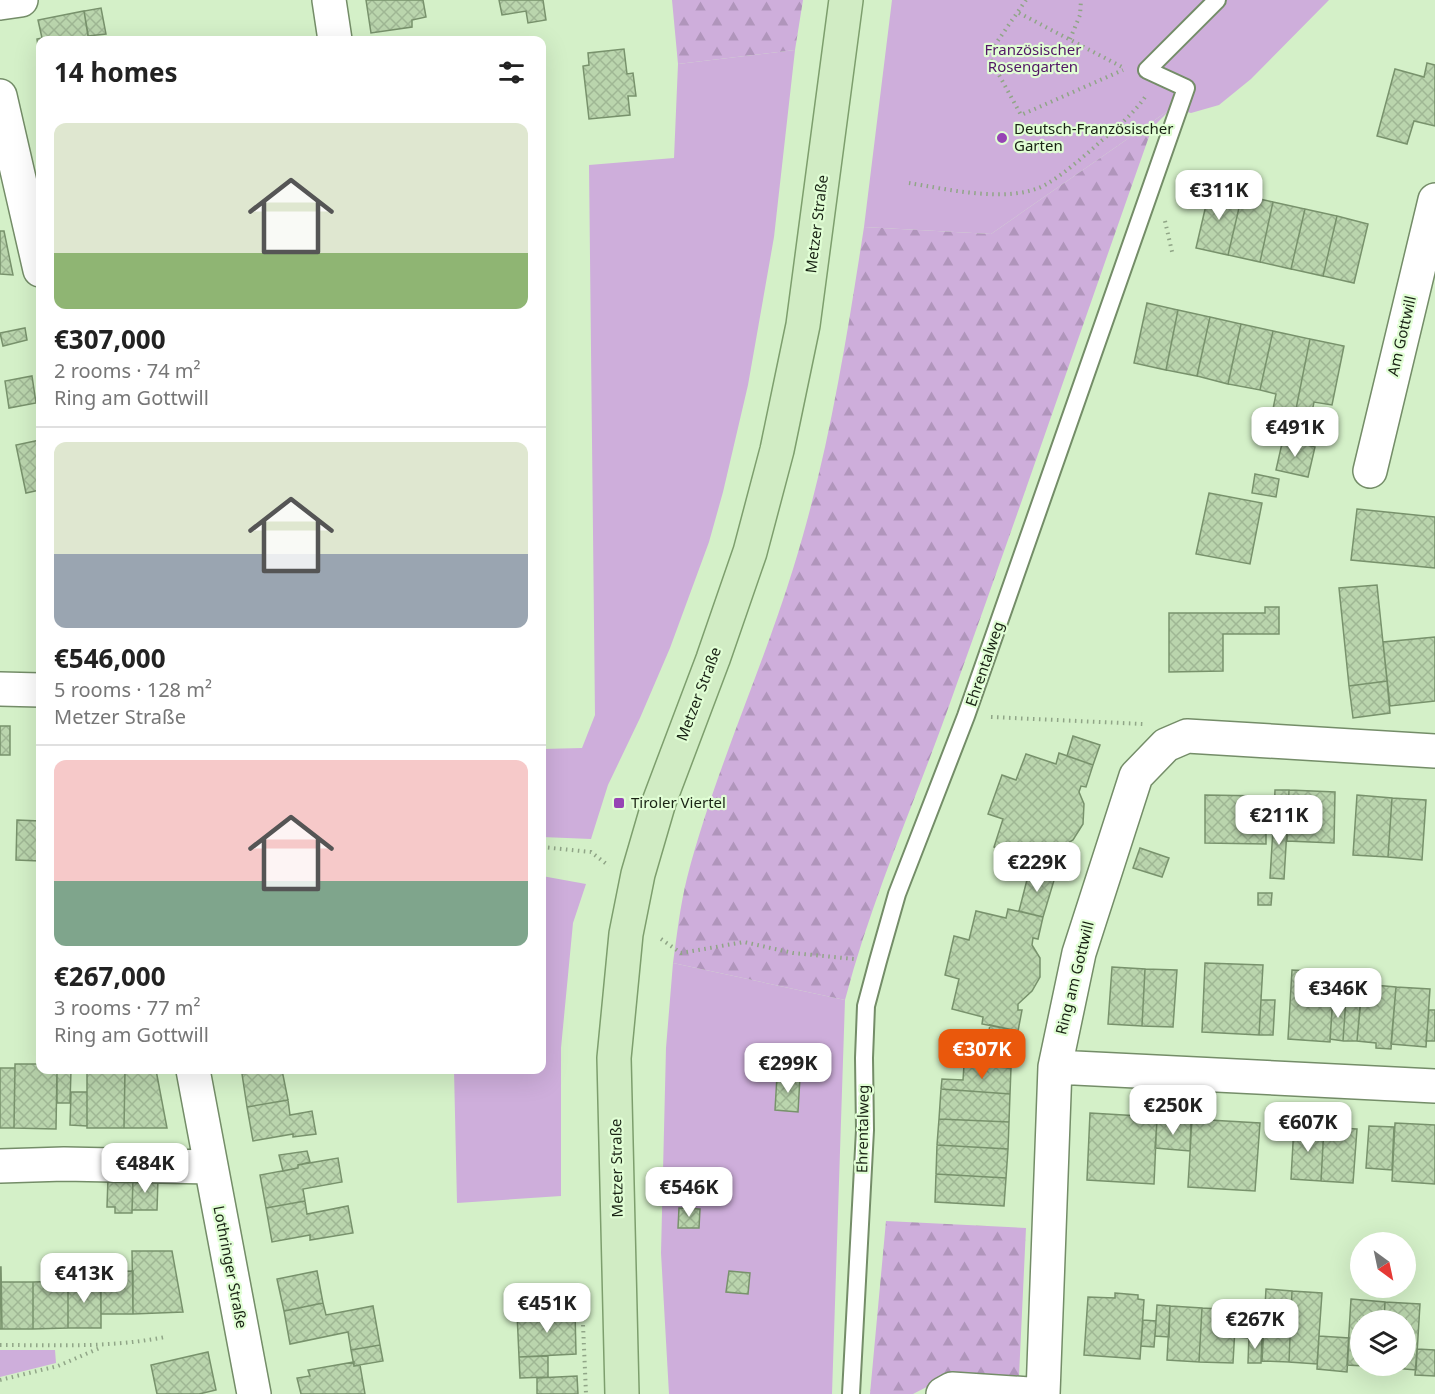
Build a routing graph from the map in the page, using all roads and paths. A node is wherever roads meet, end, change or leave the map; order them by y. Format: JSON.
{"nodes":[{"id":1,"x":21,"y":0,"type":"edge"},
{"id":2,"x":329,"y":0,"type":"edge"},
{"id":3,"x":846,"y":0,"type":"edge"},
{"id":4,"x":1026,"y":0,"type":"edge"},
{"id":5,"x":1081,"y":0,"type":"edge"},
{"id":6,"x":1217,"y":0,"type":"edge"},
{"id":7,"x":0,"y":3,"type":"edge"},
{"id":8,"x":1019,"y":13,"type":"junction"},
{"id":9,"x":334,"y":36,"type":"edge"},
{"id":10,"x":1070,"y":39,"type":"junction"},
{"id":11,"x":0,"y":96,"type":"edge"},
{"id":12,"x":1144,"y":100,"type":"dead end"},
{"id":13,"x":909,"y":183,"type":"dead end"},
{"id":14,"x":1435,"y":199,"type":"edge"},
{"id":15,"x":36,"y":253,"type":"edge"},
{"id":16,"x":1370,"y":471,"type":"dead end"},
{"id":17,"x":0,"y":689,"type":"edge"},
{"id":18,"x":36,"y":690,"type":"edge"},
{"id":19,"x":966,"y":716,"type":"junction"},
{"id":20,"x":1152,"y":724,"type":"dead end"},
{"id":21,"x":1435,"y":751,"type":"edge"},
{"id":22,"x":546,"y":847,"type":"edge"},
{"id":23,"x":609,"y":866,"type":"dead end"},
{"id":24,"x":661,"y":939,"type":"dead end"},
{"id":25,"x":878,"y":961,"type":"junction"},
{"id":26,"x":1055,"y":1067,"type":"junction"},
{"id":27,"x":194,"y":1074,"type":"edge"},
{"id":28,"x":1435,"y":1086,"type":"edge"},
{"id":29,"x":0,"y":1166,"type":"edge"},
{"id":30,"x":211,"y":1167,"type":"junction"},
{"id":31,"x":582,"y":1300,"type":"dead end"},
{"id":32,"x":165,"y":1337,"type":"dead end"},
{"id":33,"x":0,"y":1345,"type":"edge"},
{"id":34,"x":106,"y":1346,"type":"junction"},
{"id":35,"x":0,"y":1380,"type":"edge"},
{"id":36,"x":254,"y":1394,"type":"edge"},
{"id":37,"x":586,"y":1394,"type":"edge"},
{"id":38,"x":622,"y":1394,"type":"edge"},
{"id":39,"x":851,"y":1394,"type":"edge"},
{"id":40,"x":943,"y":1394,"type":"edge"},
{"id":41,"x":1029,"y":1394,"type":"edge"},
{"id":42,"x":1043,"y":1394,"type":"edge"}],
"edges":[{"from":1,"to":7,"type":"street"},
{"from":2,"to":9,"type":"street"},
{"from":3,"to":38,"type":"main road","name":"Metzer Straße"},
{"from":4,"to":8,"type":"path"},
{"from":5,"to":10,"type":"path"},
{"from":6,"to":19,"type":"lane","name":"Ehrentalweg"},
{"from":8,"to":10,"type":"path"},
{"from":8,"to":10,"type":"path"},
{"from":11,"to":15,"type":"street"},
{"from":12,"to":13,"type":"path"},
{"from":14,"to":16,"type":"street","name":"Am Gottwill"},
{"from":17,"to":18,"type":"street"},
{"from":19,"to":20,"type":"path"},
{"from":19,"to":25,"type":"lane","name":"Ehrentalweg"},
{"from":21,"to":26,"type":"street","name":"Ring am Gottwill"},
{"from":22,"to":23,"type":"path"},
{"from":24,"to":25,"type":"path"},
{"from":25,"to":39,"type":"lane","name":"Ehrentalweg"},
{"from":26,"to":28,"type":"street"},
{"from":26,"to":42,"type":"street","name":"Ring am Gottwill"},
{"from":27,"to":30,"type":"street","name":"Lothringer Straße"},
{"from":29,"to":30,"type":"street"},
{"from":30,"to":36,"type":"street","name":"Lothringer Straße"},
{"from":31,"to":37,"type":"path"},
{"from":32,"to":34,"type":"path"},
{"from":33,"to":34,"type":"path"},
{"from":34,"to":35,"type":"path"},
{"from":40,"to":41,"type":"street"}]}
